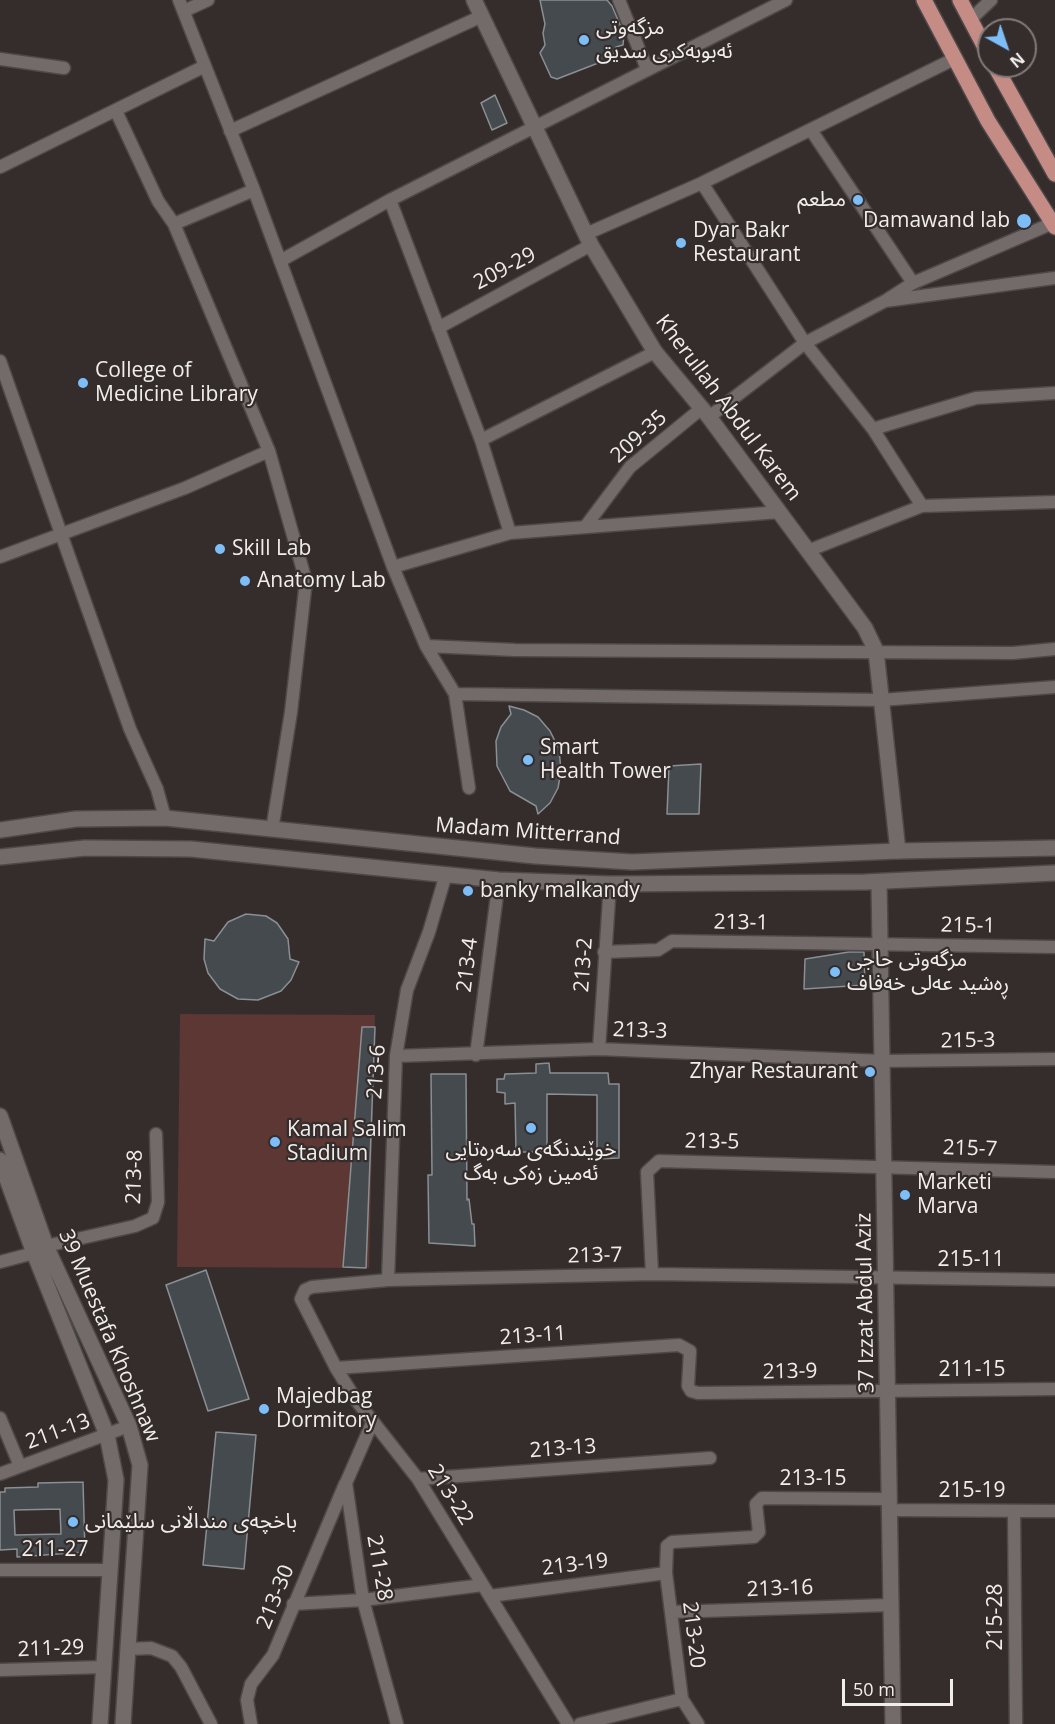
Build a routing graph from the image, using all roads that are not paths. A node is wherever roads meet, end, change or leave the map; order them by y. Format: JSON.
{"nodes":[{"id":1,"x":208,"y":0,"type":"edge"},
{"id":2,"x":474,"y":0,"type":"edge"},
{"id":3,"x":619,"y":0,"type":"edge"},
{"id":4,"x":786,"y":0,"type":"edge"},
{"id":5,"x":924,"y":0,"type":"edge"},
{"id":6,"x":960,"y":0,"type":"edge"},
{"id":7,"x":991,"y":0,"type":"edge"},
{"id":8,"x":182,"y":6,"type":"edge"},
{"id":9,"x":482,"y":16,"type":"junction"},
{"id":10,"x":970,"y":20,"type":"junction"},
{"id":11,"x":977,"y":33,"type":"edge"},
{"id":12,"x":0,"y":59,"type":"edge"},
{"id":13,"x":954,"y":59,"type":"junction"},
{"id":14,"x":205,"y":66,"type":"junction"},
{"id":15,"x":64,"y":68,"type":"dead end"},
{"id":16,"x":647,"y":69,"type":"junction"},
{"id":17,"x":1002,"y":78,"type":"edge"},
{"id":18,"x":116,"y":111,"type":"junction"},
{"id":19,"x":534,"y":126,"type":"junction"},
{"id":20,"x":811,"y":130,"type":"junction"},
{"id":21,"x":230,"y":131,"type":"junction"},
{"id":22,"x":0,"y":167,"type":"edge"},
{"id":23,"x":1055,"y":174,"type":"edge"},
{"id":24,"x":702,"y":183,"type":"junction"},
{"id":25,"x":254,"y":190,"type":"junction"},
{"id":26,"x":390,"y":200,"type":"junction"},
{"id":27,"x":174,"y":224,"type":"junction"},
{"id":28,"x":1054,"y":225,"type":"edge"},
{"id":29,"x":588,"y":240,"type":"junction"},
{"id":30,"x":280,"y":261,"type":"junction"},
{"id":31,"x":1055,"y":278,"type":"edge"},
{"id":32,"x":913,"y":283,"type":"junction"},
{"id":33,"x":885,"y":301,"type":"junction"},
{"id":34,"x":438,"y":328,"type":"junction"},
{"id":35,"x":806,"y":343,"type":"junction"},
{"id":36,"x":655,"y":352,"type":"junction"},
{"id":37,"x":1,"y":367,"type":"edge"},
{"id":38,"x":1055,"y":393,"type":"edge"},
{"id":39,"x":705,"y":412,"type":"junction"},
{"id":40,"x":873,"y":429,"type":"junction"},
{"id":41,"x":481,"y":440,"type":"junction"},
{"id":42,"x":269,"y":451,"type":"junction"},
{"id":43,"x":1055,"y":502,"type":"edge"},
{"id":44,"x":922,"y":506,"type":"junction"},
{"id":45,"x":780,"y":512,"type":"junction"},
{"id":46,"x":585,"y":527,"type":"junction"},
{"id":47,"x":510,"y":532,"type":"junction"},
{"id":48,"x":62,"y":534,"type":"junction"},
{"id":49,"x":810,"y":550,"type":"junction"},
{"id":50,"x":0,"y":557,"type":"edge"},
{"id":51,"x":393,"y":567,"type":"junction"},
{"id":52,"x":426,"y":646,"type":"junction"},
{"id":53,"x":1055,"y":649,"type":"edge"},
{"id":54,"x":876,"y":651,"type":"junction"},
{"id":55,"x":1055,"y":687,"type":"edge"},
{"id":56,"x":455,"y":694,"type":"junction"},
{"id":57,"x":881,"y":700,"type":"junction"},
{"id":58,"x":469,"y":788,"type":"dead end"},
{"id":59,"x":165,"y":818,"type":"junction"},
{"id":60,"x":0,"y":830,"type":"edge"},
{"id":61,"x":272,"y":830,"type":"junction"},
{"id":62,"x":1055,"y":848,"type":"edge"},
{"id":63,"x":898,"y":851,"type":"junction"},
{"id":64,"x":0,"y":857,"type":"edge"},
{"id":65,"x":1055,"y":873,"type":"edge"},
{"id":66,"x":446,"y":874,"type":"junction"},
{"id":67,"x":498,"y":880,"type":"junction"},
{"id":68,"x":879,"y":882,"type":"junction"},
{"id":69,"x":610,"y":884,"type":"junction"},
{"id":70,"x":880,"y":944,"type":"junction"},
{"id":71,"x":1055,"y":947,"type":"edge"},
{"id":72,"x":604,"y":952,"type":"junction"},
{"id":73,"x":599,"y":1049,"type":"junction"},
{"id":74,"x":476,"y":1055,"type":"junction"},
{"id":75,"x":396,"y":1056,"type":"junction"},
{"id":76,"x":1055,"y":1059,"type":"edge"},
{"id":77,"x":882,"y":1061,"type":"junction"},
{"id":78,"x":0,"y":1116,"type":"edge"},
{"id":79,"x":156,"y":1134,"type":"dead end"},
{"id":80,"x":0,"y":1160,"type":"edge"},
{"id":81,"x":883,"y":1165,"type":"junction"},
{"id":82,"x":1055,"y":1172,"type":"edge"},
{"id":83,"x":40,"y":1250,"type":"junction"},
{"id":84,"x":0,"y":1262,"type":"edge"},
{"id":85,"x":652,"y":1274,"type":"junction"},
{"id":86,"x":886,"y":1279,"type":"junction"},
{"id":87,"x":388,"y":1280,"type":"junction"},
{"id":88,"x":1055,"y":1280,"type":"edge"},
{"id":89,"x":305,"y":1290,"type":"joint"},
{"id":90,"x":336,"y":1368,"type":"junction"},
{"id":91,"x":889,"y":1389,"type":"junction"},
{"id":92,"x":1055,"y":1389,"type":"edge"},
{"id":93,"x":691,"y":1391,"type":"joint"},
{"id":94,"x":0,"y":1418,"type":"edge"},
{"id":95,"x":373,"y":1421,"type":"junction"},
{"id":96,"x":129,"y":1426,"type":"junction"},
{"id":97,"x":107,"y":1435,"type":"junction"},
{"id":98,"x":710,"y":1458,"type":"dead end"},
{"id":99,"x":20,"y":1466,"type":"junction"},
{"id":100,"x":0,"y":1474,"type":"edge"},
{"id":101,"x":418,"y":1479,"type":"junction"},
{"id":102,"x":345,"y":1483,"type":"junction"},
{"id":103,"x":888,"y":1505,"type":"junction"},
{"id":104,"x":1014,"y":1511,"type":"junction"},
{"id":105,"x":1055,"y":1511,"type":"edge"},
{"id":106,"x":667,"y":1546,"type":"joint"},
{"id":107,"x":0,"y":1570,"type":"edge"},
{"id":108,"x":110,"y":1570,"type":"junction"},
{"id":109,"x":666,"y":1573,"type":"junction"},
{"id":110,"x":486,"y":1590,"type":"junction"},
{"id":111,"x":363,"y":1600,"type":"junction"},
{"id":112,"x":293,"y":1604,"type":"junction"},
{"id":113,"x":890,"y":1605,"type":"junction"},
{"id":114,"x":671,"y":1612,"type":"junction"},
{"id":115,"x":128,"y":1649,"type":"junction"},
{"id":116,"x":104,"y":1667,"type":"junction"},
{"id":117,"x":0,"y":1670,"type":"edge"},
{"id":118,"x":682,"y":1699,"type":"junction"},
{"id":119,"x":100,"y":1724,"type":"edge"},
{"id":120,"x":123,"y":1724,"type":"edge"},
{"id":121,"x":211,"y":1724,"type":"edge"},
{"id":122,"x":251,"y":1724,"type":"edge"},
{"id":123,"x":397,"y":1724,"type":"edge"},
{"id":124,"x":568,"y":1724,"type":"edge"},
{"id":125,"x":580,"y":1724,"type":"edge"},
{"id":126,"x":698,"y":1724,"type":"edge"},
{"id":127,"x":893,"y":1724,"type":"edge"},
{"id":128,"x":1016,"y":1724,"type":"edge"}],
"edges":[{"from":1,"to":8,"type":"street"},
{"from":2,"to":9,"type":"main road","name":"Kherullah Abdul Karem"},
{"from":3,"to":16,"type":"street"},
{"from":4,"to":16,"type":"street"},
{"from":5,"to":13,"type":"main road"},
{"from":6,"to":10,"type":"main road"},
{"from":7,"to":10,"type":"street"},
{"from":8,"to":14,"type":"street"},
{"from":9,"to":19,"type":"main road","name":"Kherullah Abdul Karem"},
{"from":9,"to":21,"type":"street"},
{"from":10,"to":11,"type":"main road"},
{"from":12,"to":15,"type":"street"},
{"from":13,"to":20,"type":"street","name":"209-29"},
{"from":13,"to":28,"type":"main road"},
{"from":14,"to":18,"type":"street"},
{"from":14,"to":21,"type":"street"},
{"from":16,"to":19,"type":"street"},
{"from":17,"to":23,"type":"main road"},
{"from":18,"to":22,"type":"street"},
{"from":18,"to":27,"type":"street"},
{"from":19,"to":26,"type":"street"},
{"from":19,"to":29,"type":"main road","name":"Kherullah Abdul Karem"},
{"from":20,"to":24,"type":"street","name":"209-29"},
{"from":20,"to":32,"type":"street"},
{"from":21,"to":25,"type":"street"},
{"from":24,"to":29,"type":"street","name":"209-29"},
{"from":24,"to":35,"type":"street"},
{"from":25,"to":27,"type":"street"},
{"from":25,"to":30,"type":"street"},
{"from":26,"to":30,"type":"street"},
{"from":26,"to":34,"type":"street"},
{"from":27,"to":42,"type":"street"},
{"from":28,"to":32,"type":"street","name":"209-35"},
{"from":29,"to":34,"type":"street","name":"209-29"},
{"from":29,"to":36,"type":"main road","name":"Kherullah Abdul Karem"},
{"from":30,"to":51,"type":"street"},
{"from":31,"to":33,"type":"street"},
{"from":32,"to":33,"type":"street","name":"209-35"},
{"from":33,"to":35,"type":"street","name":"209-35"},
{"from":34,"to":41,"type":"street"},
{"from":35,"to":39,"type":"street","name":"209-35"},
{"from":35,"to":40,"type":"street"},
{"from":36,"to":39,"type":"main road","name":"Kherullah Abdul Karem"},
{"from":36,"to":41,"type":"street"},
{"from":37,"to":48,"type":"street"},
{"from":38,"to":40,"type":"street"},
{"from":39,"to":45,"type":"main road","name":"Kherullah Abdul Karem"},
{"from":39,"to":46,"type":"street","name":"209-35"},
{"from":40,"to":44,"type":"street"},
{"from":41,"to":47,"type":"street"},
{"from":42,"to":48,"type":"street"},
{"from":42,"to":61,"type":"street"},
{"from":43,"to":44,"type":"street"},
{"from":44,"to":49,"type":"street"},
{"from":45,"to":46,"type":"street"},
{"from":45,"to":49,"type":"main road","name":"Kherullah Abdul Karem"},
{"from":46,"to":47,"type":"street"},
{"from":47,"to":51,"type":"street"},
{"from":48,"to":50,"type":"street"},
{"from":48,"to":59,"type":"street"},
{"from":49,"to":54,"type":"main road","name":"Kherullah Abdul Karem"},
{"from":51,"to":52,"type":"street"},
{"from":52,"to":54,"type":"street"},
{"from":52,"to":56,"type":"street"},
{"from":53,"to":54,"type":"street"},
{"from":54,"to":57,"type":"main road","name":"Kherullah Abdul Karem"},
{"from":55,"to":57,"type":"street"},
{"from":56,"to":57,"type":"street"},
{"from":56,"to":58,"type":"street"},
{"from":57,"to":63,"type":"main road","name":"Kherullah Abdul Karem"},
{"from":59,"to":60,"type":"main road","name":"Madam Mitterrand"},
{"from":59,"to":61,"type":"main road","name":"Madam Mitterrand"},
{"from":61,"to":63,"type":"main road","name":"Madam Mitterrand"},
{"from":62,"to":63,"type":"main road","name":"Madam Mitterrand"},
{"from":64,"to":66,"type":"main road"},
{"from":65,"to":68,"type":"main road"},
{"from":66,"to":67,"type":"main road"},
{"from":66,"to":75,"type":"street","name":"213-6"},
{"from":67,"to":69,"type":"main road"},
{"from":67,"to":74,"type":"street","name":"213-4"},
{"from":68,"to":69,"type":"main road"},
{"from":68,"to":70,"type":"main road","name":"37 Izzat Abdul Aziz"},
{"from":69,"to":72,"type":"street","name":"213-2"},
{"from":70,"to":71,"type":"street","name":"215-1"},
{"from":70,"to":72,"type":"street","name":"213-1"},
{"from":70,"to":77,"type":"main road","name":"37 Izzat Abdul Aziz"},
{"from":72,"to":73,"type":"street","name":"213-2"},
{"from":73,"to":74,"type":"street","name":"213-3"},
{"from":73,"to":77,"type":"street","name":"213-3"},
{"from":74,"to":75,"type":"street","name":"213-3"},
{"from":75,"to":87,"type":"street","name":"213-6"},
{"from":76,"to":77,"type":"street","name":"215-3"},
{"from":77,"to":81,"type":"main road","name":"37 Izzat Abdul Aziz"},
{"from":78,"to":83,"type":"main road","name":"39 Muestafa Khoshnaw"},
{"from":79,"to":83,"type":"street","name":"213-8"},
{"from":80,"to":83,"type":"main road","name":"39 Muestafa Khoshnaw"},
{"from":81,"to":82,"type":"street","name":"215-7"},
{"from":81,"to":85,"type":"street","name":"213-5"},
{"from":81,"to":86,"type":"main road","name":"37 Izzat Abdul Aziz"},
{"from":83,"to":84,"type":"street"},
{"from":83,"to":96,"type":"main road","name":"39 Muestafa Khoshnaw"},
{"from":83,"to":97,"type":"main road","name":"39 Muestafa Khoshnaw"},
{"from":85,"to":86,"type":"street","name":"213-7"},
{"from":85,"to":87,"type":"street","name":"213-7"},
{"from":86,"to":88,"type":"street","name":"215-11"},
{"from":86,"to":91,"type":"main road","name":"37 Izzat Abdul Aziz"},
{"from":87,"to":89,"type":"street","name":"213-7"},
{"from":89,"to":90,"type":"street","name":"213-22"},
{"from":90,"to":93,"type":"street","name":"213-11"},
{"from":90,"to":95,"type":"street","name":"213-22"},
{"from":91,"to":92,"type":"street","name":"211-15"},
{"from":91,"to":93,"type":"street","name":"213-9"},
{"from":91,"to":103,"type":"main road","name":"37 Izzat Abdul Aziz"},
{"from":94,"to":99,"type":"street"},
{"from":95,"to":101,"type":"street","name":"213-22"},
{"from":95,"to":102,"type":"street"},
{"from":96,"to":97,"type":"street","name":"211-13"},
{"from":96,"to":115,"type":"main road","name":"39 Muestafa Khoshnaw"},
{"from":97,"to":99,"type":"street","name":"211-13"},
{"from":97,"to":108,"type":"main road","name":"39 Muestafa Khoshnaw"},
{"from":98,"to":101,"type":"street","name":"213-13"},
{"from":99,"to":100,"type":"street","name":"211-13"},
{"from":101,"to":110,"type":"street","name":"213-22"},
{"from":102,"to":111,"type":"street","name":"211-28"},
{"from":102,"to":112,"type":"street","name":"213-30"},
{"from":103,"to":104,"type":"street","name":"215-19"},
{"from":103,"to":106,"type":"street","name":"213-15"},
{"from":103,"to":113,"type":"main road","name":"37 Izzat Abdul Aziz"},
{"from":104,"to":105,"type":"street","name":"215-19"},
{"from":104,"to":128,"type":"street","name":"215-28"},
{"from":106,"to":109,"type":"street","name":"213-20"},
{"from":107,"to":108,"type":"street","name":"211-27"},
{"from":108,"to":116,"type":"main road","name":"39 Muestafa Khoshnaw"},
{"from":109,"to":110,"type":"street","name":"213-19"},
{"from":109,"to":114,"type":"street","name":"213-20"},
{"from":110,"to":111,"type":"street","name":"213-19"},
{"from":110,"to":124,"type":"street","name":"213-22"},
{"from":111,"to":112,"type":"street","name":"213-19"},
{"from":111,"to":123,"type":"street","name":"211-28"},
{"from":112,"to":122,"type":"street","name":"213-30"},
{"from":113,"to":114,"type":"street","name":"213-16"},
{"from":113,"to":127,"type":"main road","name":"37 Izzat Abdul Aziz"},
{"from":114,"to":118,"type":"street","name":"213-20"},
{"from":115,"to":120,"type":"main road","name":"39 Muestafa Khoshnaw"},
{"from":115,"to":121,"type":"street"},
{"from":116,"to":117,"type":"street","name":"211-29"},
{"from":116,"to":119,"type":"main road","name":"39 Muestafa Khoshnaw"},
{"from":118,"to":125,"type":"street"},
{"from":118,"to":126,"type":"street","name":"213-20"}]}
